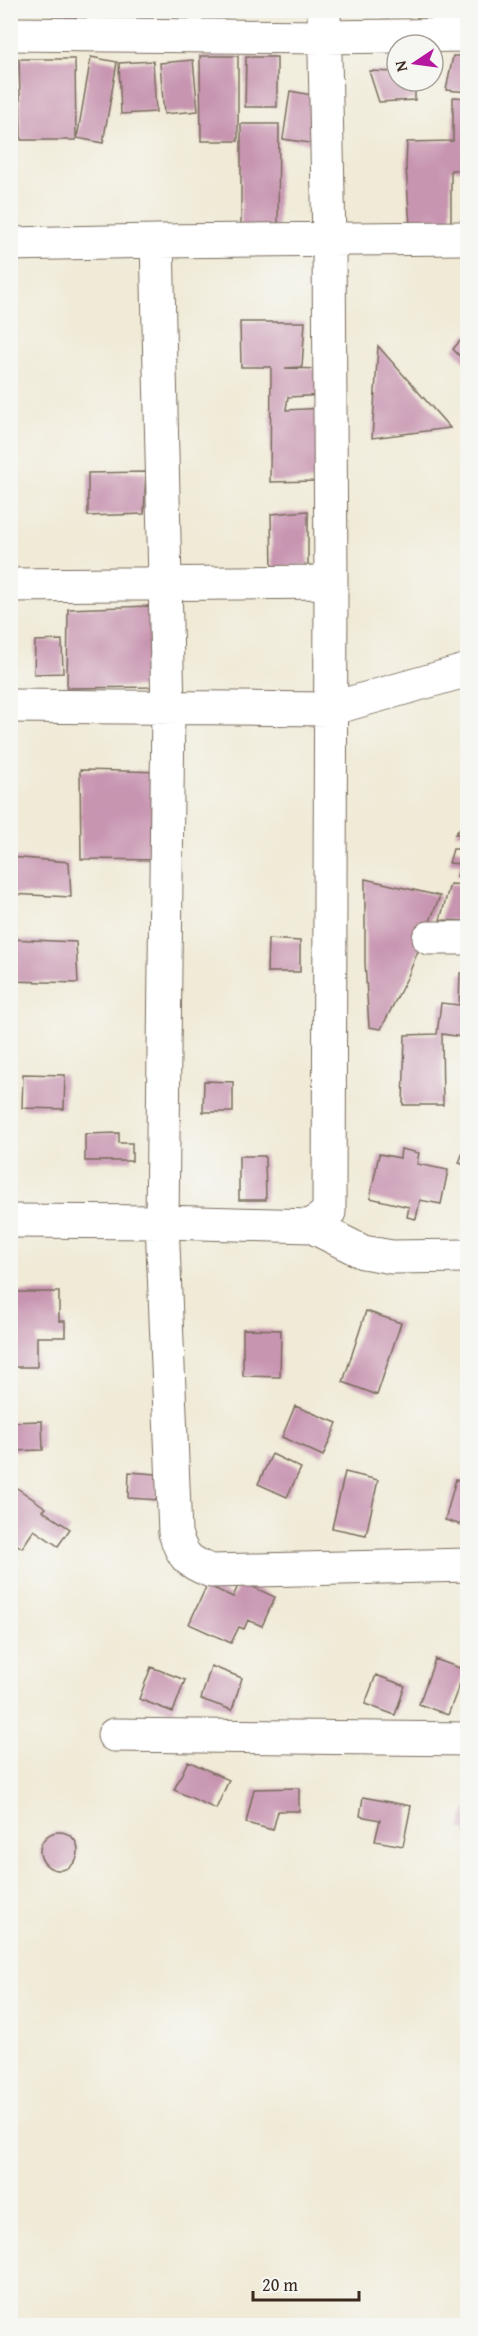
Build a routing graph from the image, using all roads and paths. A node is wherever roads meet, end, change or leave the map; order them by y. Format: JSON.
{"nodes":[{"id":1,"x":324,"y":24,"type":"edge"},
{"id":2,"x":10,"y":34,"type":"edge"},
{"id":3,"x":468,"y":35,"type":"edge"},
{"id":4,"x":462,"y":238,"type":"dead end"},
{"id":5,"x":329,"y":240,"type":"junction"},
{"id":6,"x":157,"y":241,"type":"junction"},
{"id":7,"x":10,"y":244,"type":"edge"},
{"id":8,"x":331,"y":582,"type":"junction"},
{"id":9,"x":164,"y":584,"type":"junction"},
{"id":10,"x":10,"y":585,"type":"edge"},
{"id":11,"x":468,"y":670,"type":"edge"},
{"id":12,"x":10,"y":706,"type":"edge"},
{"id":13,"x":168,"y":709,"type":"junction"},
{"id":14,"x":330,"y":709,"type":"junction"},
{"id":15,"x":429,"y":938,"type":"dead end"},
{"id":16,"x":468,"y":938,"type":"edge"},
{"id":17,"x":10,"y":1221,"type":"edge"},
{"id":18,"x":162,"y":1222,"type":"junction"},
{"id":19,"x":311,"y":1227,"type":"junction"},
{"id":20,"x":468,"y":1256,"type":"edge"},
{"id":21,"x":468,"y":1564,"type":"edge"},
{"id":22,"x":114,"y":1735,"type":"dead end"},
{"id":23,"x":468,"y":1739,"type":"edge"}],
"edges":[{"from":1,"to":2,"type":"street"},
{"from":1,"to":3,"type":"street"},
{"from":1,"to":5,"type":"street"},
{"from":4,"to":5,"type":"street"},
{"from":5,"to":6,"type":"street"},
{"from":5,"to":8,"type":"street"},
{"from":6,"to":7,"type":"street"},
{"from":6,"to":9,"type":"street"},
{"from":8,"to":9,"type":"street"},
{"from":8,"to":14,"type":"street"},
{"from":9,"to":10,"type":"street"},
{"from":9,"to":13,"type":"street"},
{"from":11,"to":14,"type":"street"},
{"from":12,"to":13,"type":"street"},
{"from":13,"to":14,"type":"street"},
{"from":13,"to":18,"type":"street"},
{"from":14,"to":19,"type":"street"},
{"from":15,"to":16,"type":"street"},
{"from":17,"to":18,"type":"street"},
{"from":18,"to":19,"type":"street"},
{"from":18,"to":21,"type":"street"},
{"from":19,"to":20,"type":"street"},
{"from":22,"to":23,"type":"street"}]}
